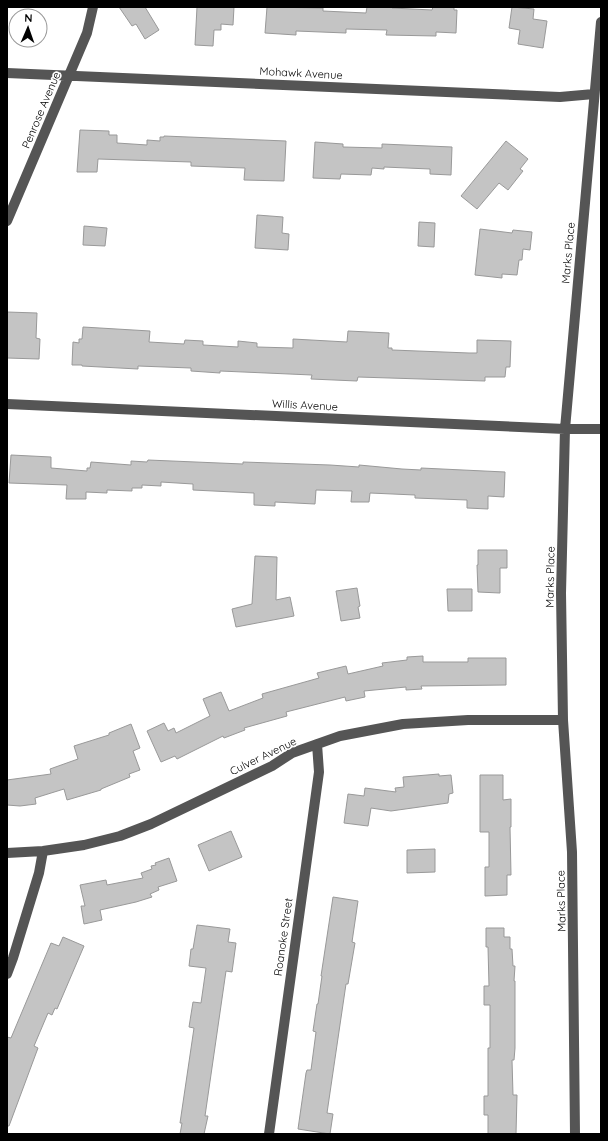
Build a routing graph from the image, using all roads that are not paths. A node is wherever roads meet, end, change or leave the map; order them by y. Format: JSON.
{"nodes":[{"id":1,"x":93,"y":7,"type":"edge"},
{"id":2,"x":601,"y":22,"type":"edge"},
{"id":3,"x":7,"y":73,"type":"edge"},
{"id":4,"x":69,"y":75,"type":"junction"},
{"id":5,"x":594,"y":94,"type":"junction"},
{"id":6,"x":7,"y":221,"type":"edge"},
{"id":7,"x":7,"y":404,"type":"edge"},
{"id":8,"x":565,"y":429,"type":"junction"},
{"id":9,"x":601,"y":429,"type":"edge"},
{"id":10,"x":563,"y":720,"type":"junction"},
{"id":11,"x":317,"y":744,"type":"junction"},
{"id":12,"x":43,"y":851,"type":"junction"},
{"id":13,"x":7,"y":853,"type":"edge"},
{"id":14,"x":7,"y":974,"type":"edge"},
{"id":15,"x":269,"y":1134,"type":"edge"},
{"id":16,"x":575,"y":1134,"type":"edge"}],
"edges":[{"from":1,"to":4,"type":"street","name":"Penrose Avenue"},
{"from":2,"to":5,"type":"street","name":"Marks Place"},
{"from":3,"to":4,"type":"street","name":"Mohawk Avenue"},
{"from":4,"to":5,"type":"street","name":"Mohawk Avenue"},
{"from":4,"to":6,"type":"street","name":"Penrose Avenue"},
{"from":5,"to":8,"type":"street","name":"Marks Place"},
{"from":7,"to":8,"type":"street","name":"Willis Avenue"},
{"from":8,"to":9,"type":"street","name":"Willis Avenue"},
{"from":8,"to":10,"type":"street","name":"Marks Place"},
{"from":10,"to":11,"type":"street","name":"Culver Avenue"},
{"from":10,"to":16,"type":"street","name":"Marks Place"},
{"from":11,"to":12,"type":"street","name":"Culver Avenue"},
{"from":11,"to":15,"type":"street","name":"Roanoke Street"},
{"from":12,"to":13,"type":"street","name":"Culver Avenue"},
{"from":12,"to":14,"type":"street"}]}
